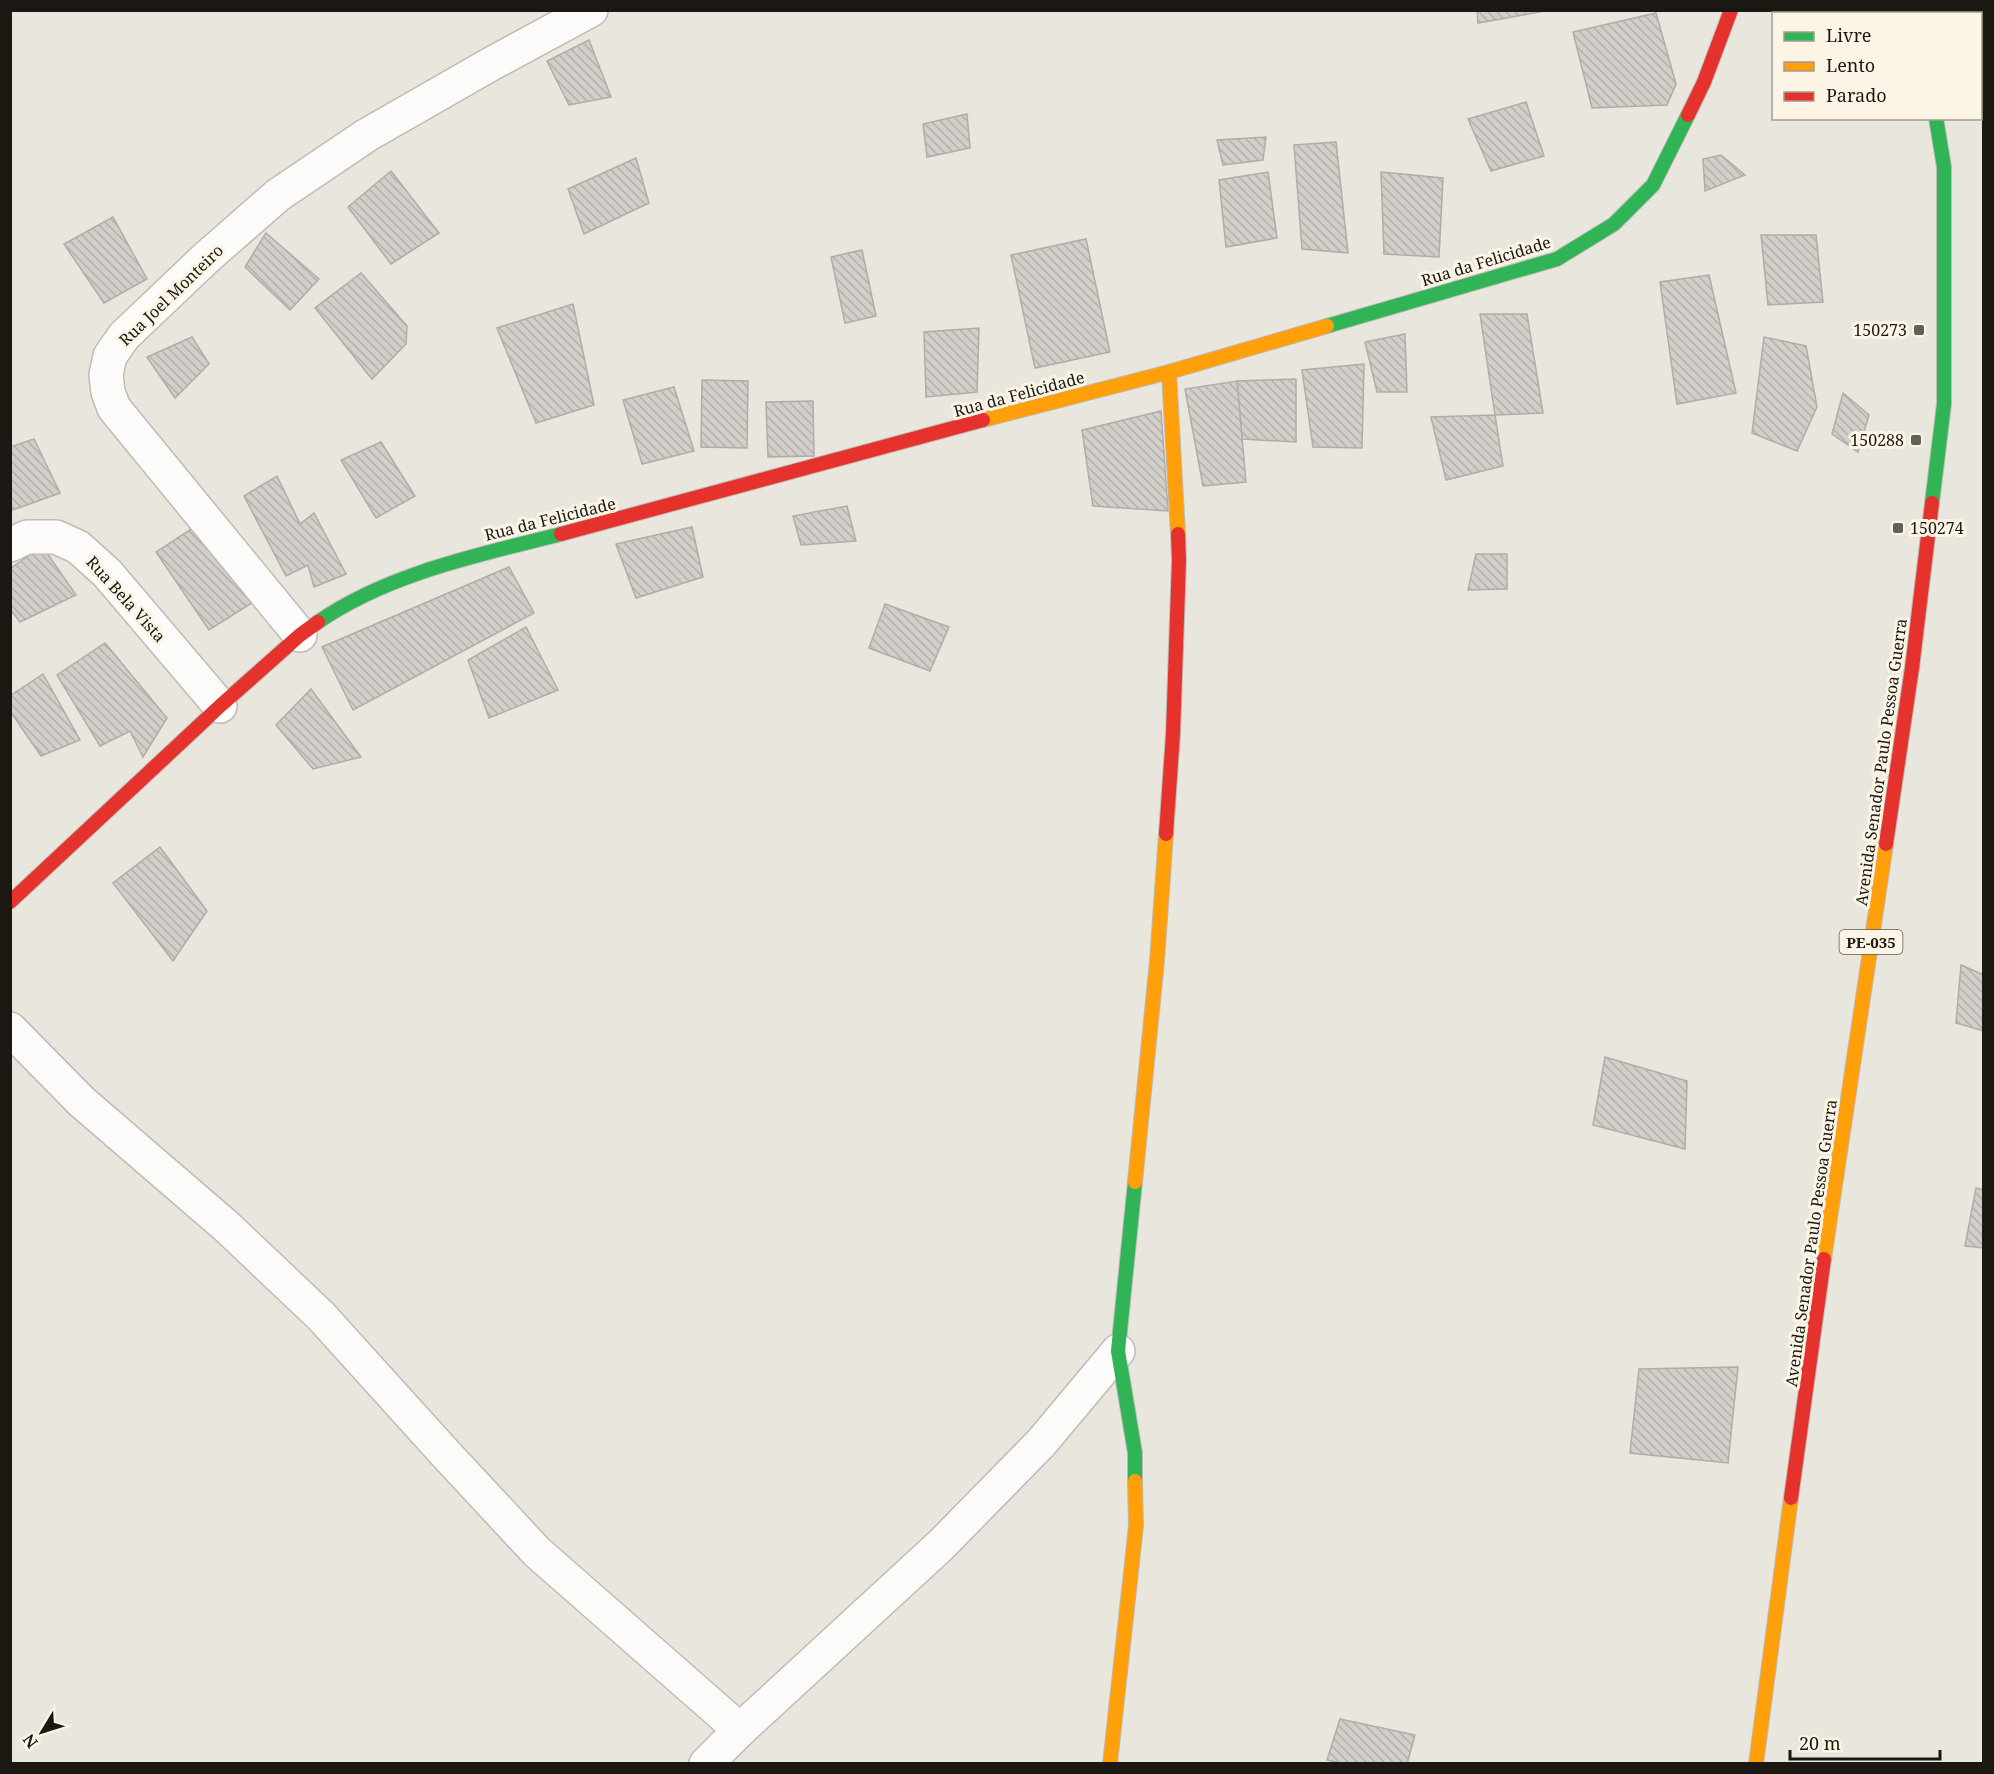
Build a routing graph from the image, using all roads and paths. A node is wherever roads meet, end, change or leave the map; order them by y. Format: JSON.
{"nodes":[{"id":1,"x":591,"y":10,"type":"edge"},
{"id":2,"x":1731,"y":10,"type":"edge"},
{"id":3,"x":1936,"y":120,"type":"edge"},
{"id":4,"x":1169,"y":372,"type":"junction"},
{"id":5,"x":10,"y":545,"type":"edge"},
{"id":6,"x":300,"y":635,"type":"junction"},
{"id":7,"x":220,"y":706,"type":"junction"},
{"id":8,"x":10,"y":902,"type":"edge"},
{"id":9,"x":10,"y":1029,"type":"edge"},
{"id":10,"x":1118,"y":1351,"type":"junction"},
{"id":11,"x":740,"y":1730,"type":"junction"},
{"id":12,"x":706,"y":1764,"type":"edge"},
{"id":13,"x":1110,"y":1764,"type":"edge"},
{"id":14,"x":1756,"y":1764,"type":"edge"}],
"edges":[{"from":1,"to":6,"type":"street","name":"Rua Joel Monteiro"},
{"from":2,"to":4,"type":"street","name":"Rua da Felicidade"},
{"from":3,"to":14,"type":"street","name":"Avenida Senador Paulo Pessoa Guerra","number":"PE-035"},
{"from":4,"to":6,"type":"street","name":"Rua da Felicidade"},
{"from":4,"to":10,"type":"street"},
{"from":5,"to":7,"type":"street","name":"Rua Bela Vista"},
{"from":6,"to":7,"type":"street","name":"Rua da Felicidade"},
{"from":7,"to":8,"type":"street","name":"Rua da Felicidade"},
{"from":9,"to":11,"type":"street"},
{"from":10,"to":11,"type":"street"},
{"from":10,"to":13,"type":"street"},
{"from":11,"to":12,"type":"street"}]}
